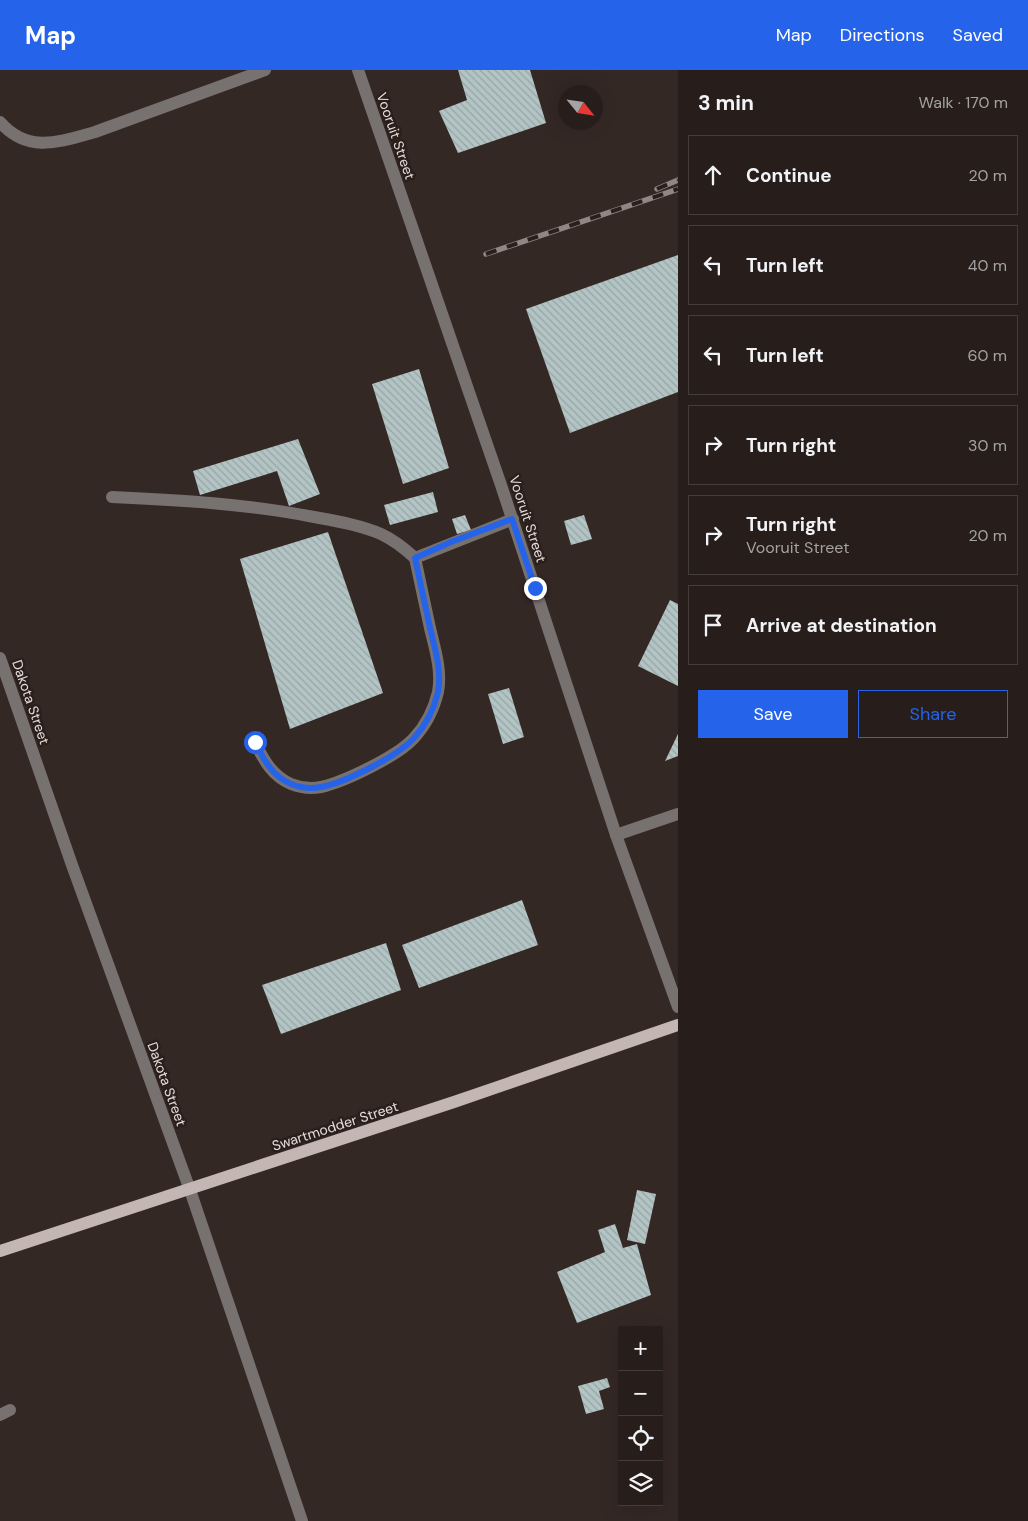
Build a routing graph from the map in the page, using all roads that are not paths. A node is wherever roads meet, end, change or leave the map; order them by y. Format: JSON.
{"nodes":[{"id":1,"x":266,"y":70,"type":"edge"},
{"id":2,"x":358,"y":70,"type":"edge"},
{"id":3,"x":0,"y":122,"type":"edge"},
{"id":4,"x":112,"y":496,"type":"dead end"},
{"id":5,"x":512,"y":519,"type":"junction"},
{"id":6,"x":415,"y":558,"type":"junction"},
{"id":7,"x":0,"y":658,"type":"edge"},
{"id":8,"x":255,"y":742,"type":"dead end"},
{"id":9,"x":678,"y":814,"type":"edge"},
{"id":10,"x":616,"y":835,"type":"junction"},
{"id":11,"x":678,"y":1007,"type":"edge"},
{"id":12,"x":678,"y":1025,"type":"edge"},
{"id":13,"x":190,"y":1190,"type":"junction"},
{"id":14,"x":0,"y":1251,"type":"edge"},
{"id":15,"x":302,"y":1521,"type":"edge"}],
"edges":[{"from":1,"to":3,"type":"street"},
{"from":2,"to":5,"type":"street","name":"Vooruit Street"},
{"from":4,"to":6,"type":"street"},
{"from":5,"to":6,"type":"street"},
{"from":5,"to":10,"type":"street","name":"Vooruit Street"},
{"from":6,"to":8,"type":"street"},
{"from":7,"to":13,"type":"street","name":"Dakota Street"},
{"from":9,"to":10,"type":"street"},
{"from":10,"to":11,"type":"street","name":"Vooruit Street"},
{"from":12,"to":13,"type":"main road","name":"Swartmodder Street"},
{"from":13,"to":14,"type":"main road","name":"Swartmodder Street"},
{"from":13,"to":15,"type":"street","name":"Dakota Street"}]}
